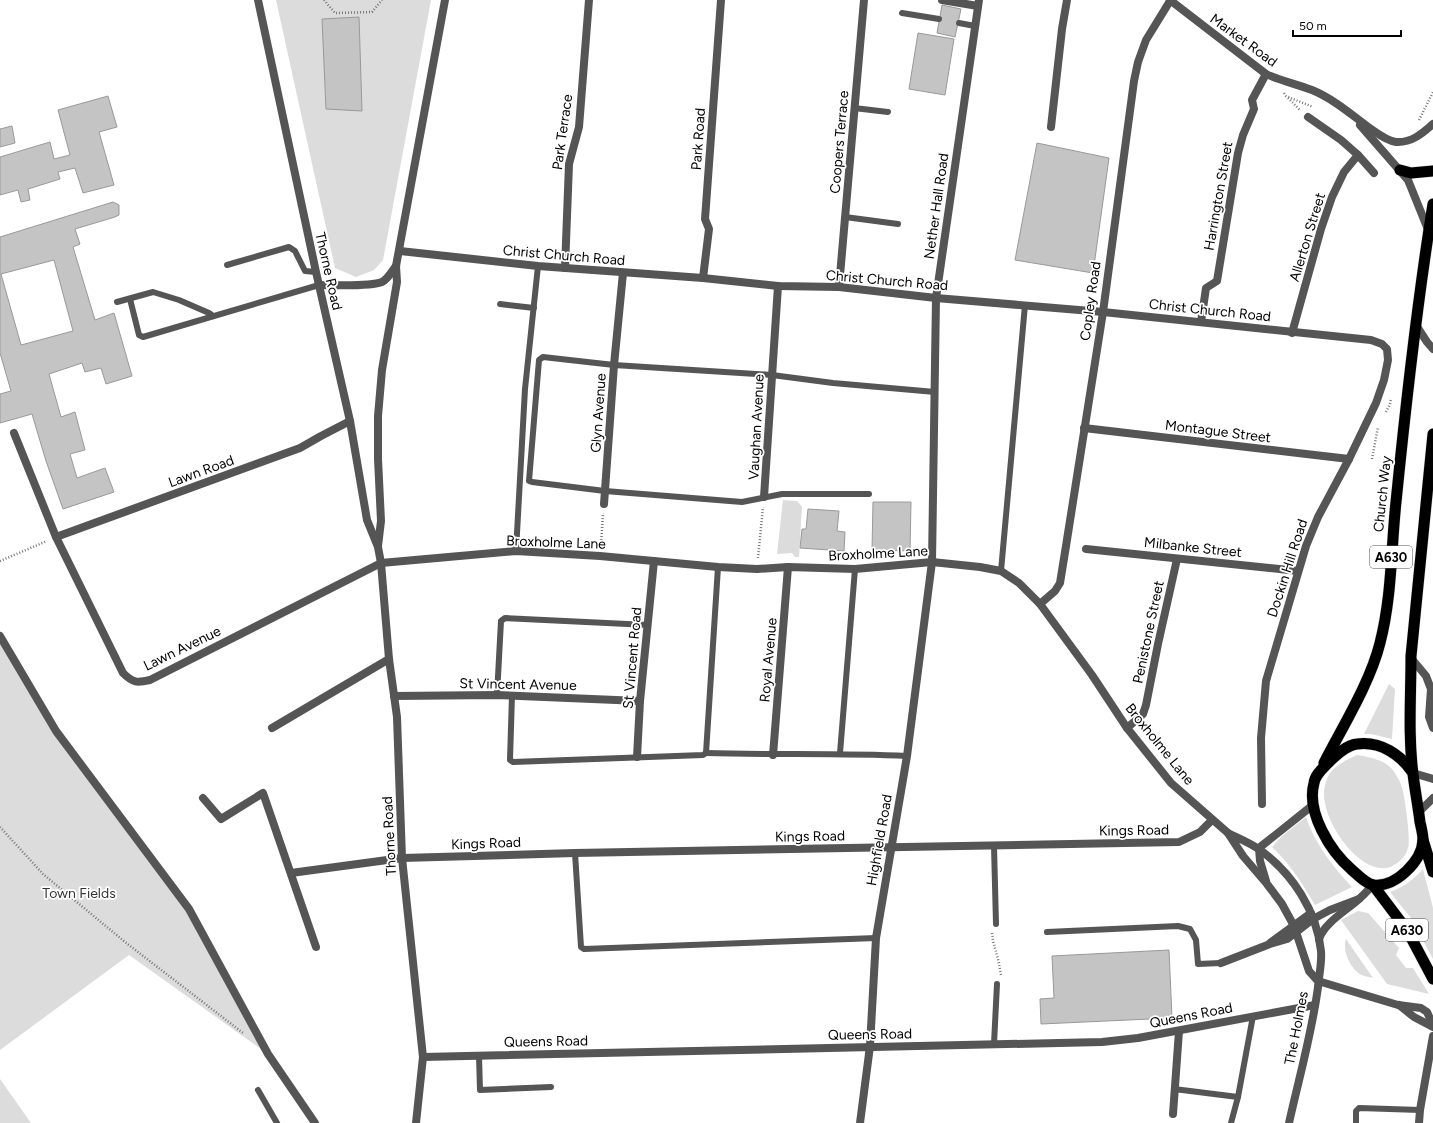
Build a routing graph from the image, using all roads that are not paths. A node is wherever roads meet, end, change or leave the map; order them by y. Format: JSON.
{"nodes":[{"id":1,"x":258,"y":0,"type":"edge"},
{"id":2,"x":445,"y":0,"type":"edge"},
{"id":3,"x":589,"y":0,"type":"edge"},
{"id":4,"x":721,"y":0,"type":"edge"},
{"id":5,"x":864,"y":0,"type":"edge"},
{"id":6,"x":942,"y":0,"type":"edge"},
{"id":7,"x":1067,"y":0,"type":"edge"},
{"id":8,"x":1170,"y":0,"type":"edge"},
{"id":9,"x":978,"y":3,"type":"edge"},
{"id":10,"x":902,"y":13,"type":"dead end"},
{"id":11,"x":939,"y":20,"type":"dead end"},
{"id":12,"x":959,"y":23,"type":"dead end"},
{"id":13,"x":975,"y":26,"type":"junction"},
{"id":14,"x":1266,"y":74,"type":"junction"},
{"id":15,"x":854,"y":108,"type":"junction"},
{"id":16,"x":888,"y":112,"type":"dead end"},
{"id":17,"x":1350,"y":114,"type":"junction"},
{"id":18,"x":1308,"y":117,"type":"road end"},
{"id":19,"x":1433,"y":124,"type":"edge"},
{"id":20,"x":1051,"y":127,"type":"dead end"},
{"id":21,"x":1358,"y":155,"type":"junction"},
{"id":22,"x":1400,"y":170,"type":"junction"},
{"id":23,"x":1433,"y":171,"type":"edge"},
{"id":24,"x":1374,"y":173,"type":"dead end"},
{"id":25,"x":1433,"y":204,"type":"edge"},
{"id":26,"x":845,"y":217,"type":"junction"},
{"id":27,"x":898,"y":224,"type":"dead end"},
{"id":28,"x":1429,"y":232,"type":"junction"},
{"id":29,"x":400,"y":251,"type":"junction"},
{"id":30,"x":227,"y":265,"type":"dead end"},
{"id":31,"x":396,"y":266,"type":"junction"},
{"id":32,"x":538,"y":266,"type":"junction"},
{"id":33,"x":564,"y":268,"type":"junction"},
{"id":34,"x":316,"y":272,"type":"junction"},
{"id":35,"x":623,"y":273,"type":"junction"},
{"id":36,"x":703,"y":278,"type":"junction"},
{"id":37,"x":319,"y":285,"type":"junction"},
{"id":38,"x":778,"y":286,"type":"junction"},
{"id":39,"x":839,"y":287,"type":"junction"},
{"id":40,"x":936,"y":298,"type":"junction"},
{"id":41,"x":130,"y":299,"type":"junction"},
{"id":42,"x":116,"y":302,"type":"dead end"},
{"id":43,"x":500,"y":304,"type":"dead end"},
{"id":44,"x":1025,"y":305,"type":"junction"},
{"id":45,"x":534,"y":308,"type":"junction"},
{"id":46,"x":1102,"y":312,"type":"junction"},
{"id":47,"x":213,"y":316,"type":"junction"},
{"id":48,"x":1201,"y":322,"type":"junction"},
{"id":49,"x":1416,"y":325,"type":"junction"},
{"id":50,"x":1292,"y":333,"type":"junction"},
{"id":51,"x":1371,"y":340,"type":"joint"},
{"id":52,"x":1433,"y":349,"type":"edge"},
{"id":53,"x":614,"y":366,"type":"junction"},
{"id":54,"x":772,"y":375,"type":"junction"},
{"id":55,"x":935,"y":392,"type":"junction"},
{"id":56,"x":350,"y":421,"type":"junction"},
{"id":57,"x":1084,"y":428,"type":"junction"},
{"id":58,"x":14,"y":433,"type":"dead end"},
{"id":59,"x":1433,"y":434,"type":"edge"},
{"id":60,"x":1349,"y":459,"type":"junction"},
{"id":61,"x":605,"y":491,"type":"junction"},
{"id":62,"x":869,"y":494,"type":"dead end"},
{"id":63,"x":764,"y":497,"type":"junction"},
{"id":64,"x":604,"y":504,"type":"road end"},
{"id":65,"x":56,"y":537,"type":"junction"},
{"id":66,"x":378,"y":547,"type":"junction"},
{"id":67,"x":1086,"y":549,"type":"dead end"},
{"id":68,"x":516,"y":551,"type":"junction"},
{"id":69,"x":1177,"y":559,"type":"junction"},
{"id":70,"x":654,"y":561,"type":"junction"},
{"id":71,"x":932,"y":562,"type":"junction"},
{"id":72,"x":381,"y":563,"type":"junction"},
{"id":73,"x":718,"y":567,"type":"junction"},
{"id":74,"x":788,"y":567,"type":"junction"},
{"id":75,"x":855,"y":569,"type":"junction"},
{"id":76,"x":1001,"y":571,"type":"junction"},
{"id":77,"x":1298,"y":571,"type":"junction"},
{"id":78,"x":1040,"y":604,"type":"junction"},
{"id":79,"x":648,"y":625,"type":"junction"},
{"id":80,"x":0,"y":636,"type":"edge"},
{"id":81,"x":1411,"y":658,"type":"junction"},
{"id":82,"x":390,"y":659,"type":"junction"},
{"id":83,"x":497,"y":695,"type":"junction"},
{"id":84,"x":512,"y":695,"type":"junction"},
{"id":85,"x":394,"y":696,"type":"junction"},
{"id":86,"x":640,"y":701,"type":"junction"},
{"id":87,"x":272,"y":728,"type":"dead end"},
{"id":88,"x":1127,"y":728,"type":"junction"},
{"id":89,"x":1433,"y":728,"type":"edge"},
{"id":90,"x":706,"y":753,"type":"junction"},
{"id":91,"x":840,"y":753,"type":"junction"},
{"id":92,"x":773,"y":755,"type":"junction"},
{"id":93,"x":907,"y":756,"type":"junction"},
{"id":94,"x":637,"y":757,"type":"junction"},
{"id":95,"x":1413,"y":773,"type":"junction"},
{"id":96,"x":1318,"y":774,"type":"junction"},
{"id":97,"x":1433,"y":779,"type":"edge"},
{"id":98,"x":203,"y":798,"type":"dead end"},
{"id":99,"x":1433,"y":798,"type":"edge"},
{"id":100,"x":1262,"y":804,"type":"dead end"},
{"id":101,"x":1312,"y":805,"type":"junction"},
{"id":102,"x":1419,"y":812,"type":"junction"},
{"id":103,"x":1212,"y":820,"type":"junction"},
{"id":104,"x":1228,"y":833,"type":"junction"},
{"id":105,"x":1423,"y":840,"type":"junction"},
{"id":106,"x":994,"y":846,"type":"junction"},
{"id":107,"x":890,"y":847,"type":"junction"},
{"id":108,"x":1259,"y":848,"type":"junction"},
{"id":109,"x":575,"y":853,"type":"junction"},
{"id":110,"x":402,"y":858,"type":"junction"},
{"id":111,"x":1433,"y":872,"type":"edge"},
{"id":112,"x":291,"y":873,"type":"junction"},
{"id":113,"x":1267,"y":884,"type":"junction"},
{"id":114,"x":1373,"y":885,"type":"junction"},
{"id":115,"x":1359,"y":899,"type":"junction"},
{"id":116,"x":1312,"y":916,"type":"junction"},
{"id":117,"x":996,"y":924,"type":"road end"},
{"id":118,"x":1295,"y":929,"type":"junction"},
{"id":119,"x":1047,"y":932,"type":"dead end"},
{"id":120,"x":876,"y":938,"type":"junction"},
{"id":121,"x":1318,"y":939,"type":"junction"},
{"id":122,"x":316,"y":947,"type":"dead end"},
{"id":123,"x":1221,"y":962,"type":"joint"},
{"id":124,"x":1433,"y":979,"type":"edge"},
{"id":125,"x":1318,"y":981,"type":"junction"},
{"id":126,"x":997,"y":984,"type":"road end"},
{"id":127,"x":1315,"y":1005,"type":"junction"},
{"id":128,"x":1253,"y":1016,"type":"junction"},
{"id":129,"x":1433,"y":1026,"type":"edge"},
{"id":130,"x":1179,"y":1031,"type":"junction"},
{"id":131,"x":1433,"y":1036,"type":"edge"},
{"id":132,"x":994,"y":1044,"type":"junction"},
{"id":133,"x":870,"y":1046,"type":"junction"},
{"id":134,"x":480,"y":1056,"type":"junction"},
{"id":135,"x":423,"y":1057,"type":"junction"},
{"id":136,"x":551,"y":1087,"type":"dead end"},
{"id":137,"x":258,"y":1090,"type":"dead end"},
{"id":138,"x":1174,"y":1090,"type":"junction"},
{"id":139,"x":1238,"y":1097,"type":"junction"},
{"id":140,"x":1420,"y":1110,"type":"junction"},
{"id":141,"x":1172,"y":1114,"type":"dead end"},
{"id":142,"x":277,"y":1123,"type":"edge"},
{"id":143,"x":315,"y":1123,"type":"edge"},
{"id":144,"x":416,"y":1123,"type":"edge"},
{"id":145,"x":860,"y":1123,"type":"edge"},
{"id":146,"x":1231,"y":1123,"type":"edge"},
{"id":147,"x":1289,"y":1123,"type":"edge"},
{"id":148,"x":1356,"y":1123,"type":"edge"},
{"id":149,"x":1419,"y":1123,"type":"edge"}],
"edges":[{"from":1,"to":34,"type":"street","name":"Thorne Road"},
{"from":2,"to":29,"type":"street","name":"Thorne Road"},
{"from":3,"to":33,"type":"street","name":"Park Terrace"},
{"from":4,"to":36,"type":"street","name":"Park Road"},
{"from":5,"to":15,"type":"street","name":"Coopers Terrace"},
{"from":6,"to":9,"type":"street"},
{"from":7,"to":20,"type":"street"},
{"from":8,"to":14,"type":"street","name":"Market Road"},
{"from":8,"to":46,"type":"street","name":"Copley Road"},
{"from":9,"to":13,"type":"street","name":"Nether Hall Road"},
{"from":10,"to":11,"type":"lane"},
{"from":12,"to":13,"type":"lane"},
{"from":13,"to":40,"type":"street","name":"Nether Hall Road"},
{"from":14,"to":17,"type":"street","name":"Market Road"},
{"from":14,"to":48,"type":"street","name":"Harrington Street"},
{"from":15,"to":16,"type":"lane"},
{"from":15,"to":26,"type":"street","name":"Coopers Terrace"},
{"from":17,"to":19,"type":"street","name":"Market Road"},
{"from":17,"to":22,"type":"street","name":"Market Road"},
{"from":18,"to":21,"type":"street"},
{"from":21,"to":24,"type":"street"},
{"from":21,"to":50,"type":"street","name":"Allerton Street"},
{"from":22,"to":23,"type":"highway"},
{"from":22,"to":28,"type":"street","name":"Market Road"},
{"from":25,"to":28,"type":"highway","name":"Church Way","number":"A630"},
{"from":26,"to":27,"type":"lane"},
{"from":26,"to":39,"type":"street","name":"Coopers Terrace"},
{"from":28,"to":49,"type":"highway","name":"Church Way","number":"A630"},
{"from":29,"to":31,"type":"street","name":"Thorne Road"},
{"from":29,"to":32,"type":"street","name":"Christ Church Road"},
{"from":30,"to":34,"type":"lane"},
{"from":31,"to":37,"type":"street"},
{"from":31,"to":66,"type":"street","name":"Thorne Road"},
{"from":32,"to":33,"type":"street","name":"Christ Church Road"},
{"from":32,"to":45,"type":"lane"},
{"from":33,"to":35,"type":"street","name":"Christ Church Road"},
{"from":34,"to":37,"type":"street","name":"Thorne Road"},
{"from":35,"to":36,"type":"street","name":"Christ Church Road"},
{"from":35,"to":53,"type":"street","name":"Glyn Avenue"},
{"from":36,"to":38,"type":"street","name":"Christ Church Road"},
{"from":37,"to":47,"type":"lane"},
{"from":37,"to":56,"type":"street","name":"Thorne Road"},
{"from":38,"to":39,"type":"street","name":"Christ Church Road"},
{"from":38,"to":54,"type":"street","name":"Vaughan Avenue"},
{"from":39,"to":40,"type":"street","name":"Christ Church Road"},
{"from":40,"to":44,"type":"street","name":"Christ Church Road"},
{"from":40,"to":55,"type":"street","name":"Nether Hall Road"},
{"from":41,"to":42,"type":"lane"},
{"from":41,"to":47,"type":"lane"},
{"from":41,"to":47,"type":"lane"},
{"from":43,"to":45,"type":"lane"},
{"from":44,"to":46,"type":"street","name":"Christ Church Road"},
{"from":44,"to":76,"type":"lane"},
{"from":45,"to":68,"type":"lane"},
{"from":46,"to":48,"type":"street","name":"Christ Church Road"},
{"from":46,"to":57,"type":"street","name":"Copley Road"},
{"from":48,"to":50,"type":"street","name":"Christ Church Road"},
{"from":49,"to":52,"type":"street"},
{"from":49,"to":96,"type":"highway","name":"Church Way","number":"A630"},
{"from":50,"to":51,"type":"street","name":"Christ Church Road"},
{"from":51,"to":60,"type":"street","name":"Dockin Hill Road"},
{"from":53,"to":54,"type":"lane"},
{"from":53,"to":61,"type":"street","name":"Glyn Avenue"},
{"from":53,"to":61,"type":"lane"},
{"from":54,"to":55,"type":"lane"},
{"from":54,"to":63,"type":"street","name":"Vaughan Avenue"},
{"from":55,"to":71,"type":"street","name":"Nether Hall Road"},
{"from":56,"to":65,"type":"street","name":"Lawn Road"},
{"from":56,"to":66,"type":"street","name":"Thorne Road"},
{"from":57,"to":60,"type":"street","name":"Montague Street"},
{"from":57,"to":78,"type":"street","name":"Copley Road"},
{"from":58,"to":65,"type":"street","name":"Lawn Avenue"},
{"from":59,"to":81,"type":"highway","number":"A630"},
{"from":60,"to":77,"type":"street","name":"Dockin Hill Road"},
{"from":61,"to":63,"type":"lane"},
{"from":61,"to":64,"type":"street","name":"Glyn Avenue"},
{"from":62,"to":63,"type":"lane"},
{"from":65,"to":72,"type":"street","name":"Lawn Avenue"},
{"from":66,"to":72,"type":"street","name":"Thorne Road"},
{"from":67,"to":69,"type":"street","name":"Milbanke Street"},
{"from":68,"to":70,"type":"street","name":"Broxholme Lane"},
{"from":68,"to":72,"type":"street","name":"Broxholme Lane"},
{"from":69,"to":77,"type":"street","name":"Milbanke Street"},
{"from":69,"to":88,"type":"street","name":"Penistone Street"},
{"from":70,"to":73,"type":"street","name":"Broxholme Lane"},
{"from":70,"to":79,"type":"street","name":"St Vincent Road"},
{"from":71,"to":75,"type":"street","name":"Broxholme Lane"},
{"from":71,"to":76,"type":"street","name":"Broxholme Lane"},
{"from":71,"to":93,"type":"street","name":"Highfield Road"},
{"from":72,"to":82,"type":"street","name":"Thorne Road"},
{"from":73,"to":74,"type":"street","name":"Broxholme Lane"},
{"from":73,"to":90,"type":"lane"},
{"from":74,"to":75,"type":"street","name":"Broxholme Lane"},
{"from":74,"to":92,"type":"street","name":"Royal Avenue"},
{"from":75,"to":91,"type":"lane"},
{"from":76,"to":78,"type":"street","name":"Broxholme Lane"},
{"from":77,"to":100,"type":"street","name":"Dockin Hill Road"},
{"from":78,"to":88,"type":"street","name":"Broxholme Lane"},
{"from":79,"to":83,"type":"lane"},
{"from":79,"to":86,"type":"street","name":"St Vincent Road"},
{"from":80,"to":143,"type":"street"},
{"from":81,"to":89,"type":"street"},
{"from":81,"to":95,"type":"highway","number":"A630"},
{"from":82,"to":85,"type":"street","name":"Thorne Road"},
{"from":82,"to":87,"type":"street"},
{"from":83,"to":84,"type":"street","name":"St Vincent Avenue"},
{"from":83,"to":85,"type":"street","name":"St Vincent Avenue"},
{"from":84,"to":86,"type":"street","name":"St Vincent Avenue"},
{"from":84,"to":94,"type":"lane"},
{"from":85,"to":110,"type":"street","name":"Thorne Road"},
{"from":86,"to":94,"type":"street","name":"St Vincent Road"},
{"from":88,"to":103,"type":"street","name":"Broxholme Lane"},
{"from":90,"to":92,"type":"lane"},
{"from":90,"to":94,"type":"lane"},
{"from":91,"to":92,"type":"lane"},
{"from":91,"to":93,"type":"lane"},
{"from":93,"to":107,"type":"street","name":"Highfield Road"},
{"from":95,"to":96,"type":"highway"},
{"from":95,"to":97,"type":"street"},
{"from":95,"to":102,"type":"highway"},
{"from":96,"to":101,"type":"highway"},
{"from":98,"to":112,"type":"street"},
{"from":99,"to":102,"type":"street"},
{"from":101,"to":108,"type":"street"},
{"from":101,"to":114,"type":"highway"},
{"from":102,"to":105,"type":"highway"},
{"from":103,"to":104,"type":"street","name":"The Holmes"},
{"from":103,"to":106,"type":"street","name":"Kings Road"},
{"from":104,"to":108,"type":"street","name":"The Holmes"},
{"from":104,"to":113,"type":"street","name":"The Holmes"},
{"from":105,"to":111,"type":"highway"},
{"from":105,"to":114,"type":"highway"},
{"from":106,"to":107,"type":"street","name":"Kings Road"},
{"from":106,"to":117,"type":"lane"},
{"from":107,"to":109,"type":"street","name":"Kings Road"},
{"from":107,"to":120,"type":"street","name":"Highfield Road"},
{"from":108,"to":113,"type":"street","name":"The Holmes"},
{"from":108,"to":116,"type":"street","name":"The Holmes"},
{"from":109,"to":110,"type":"street","name":"Kings Road"},
{"from":109,"to":120,"type":"lane"},
{"from":110,"to":112,"type":"street","name":"Kings Road"},
{"from":110,"to":135,"type":"street","name":"Thorne Road"},
{"from":112,"to":122,"type":"street"},
{"from":113,"to":118,"type":"street","name":"The Holmes"},
{"from":114,"to":115,"type":"street"},
{"from":114,"to":124,"type":"highway","number":"A630"},
{"from":115,"to":116,"type":"street"},
{"from":115,"to":121,"type":"street"},
{"from":116,"to":118,"type":"street"},
{"from":116,"to":121,"type":"street","name":"The Holmes"},
{"from":118,"to":123,"type":"street"},
{"from":118,"to":125,"type":"street","name":"The Holmes"},
{"from":119,"to":123,"type":"lane"},
{"from":120,"to":133,"type":"street","name":"Highfield Road"},
{"from":121,"to":125,"type":"street","name":"The Holmes"},
{"from":125,"to":127,"type":"street","name":"The Holmes"},
{"from":125,"to":129,"type":"street"},
{"from":126,"to":132,"type":"lane"},
{"from":127,"to":128,"type":"street","name":"Queens Road"},
{"from":127,"to":147,"type":"street","name":"The Holmes"},
{"from":128,"to":130,"type":"street","name":"Queens Road"},
{"from":128,"to":139,"type":"lane"},
{"from":130,"to":132,"type":"street","name":"Queens Road"},
{"from":130,"to":138,"type":"street"},
{"from":131,"to":140,"type":"street"},
{"from":132,"to":133,"type":"street","name":"Queens Road"},
{"from":133,"to":134,"type":"street","name":"Queens Road"},
{"from":133,"to":145,"type":"street","name":"Highfield Road"},
{"from":134,"to":135,"type":"street","name":"Queens Road"},
{"from":134,"to":136,"type":"lane"},
{"from":135,"to":144,"type":"street","name":"Thorne Road"},
{"from":137,"to":142,"type":"lane"},
{"from":138,"to":139,"type":"lane"},
{"from":138,"to":141,"type":"street"},
{"from":139,"to":146,"type":"lane"},
{"from":140,"to":148,"type":"lane"},
{"from":140,"to":149,"type":"street"}]}
